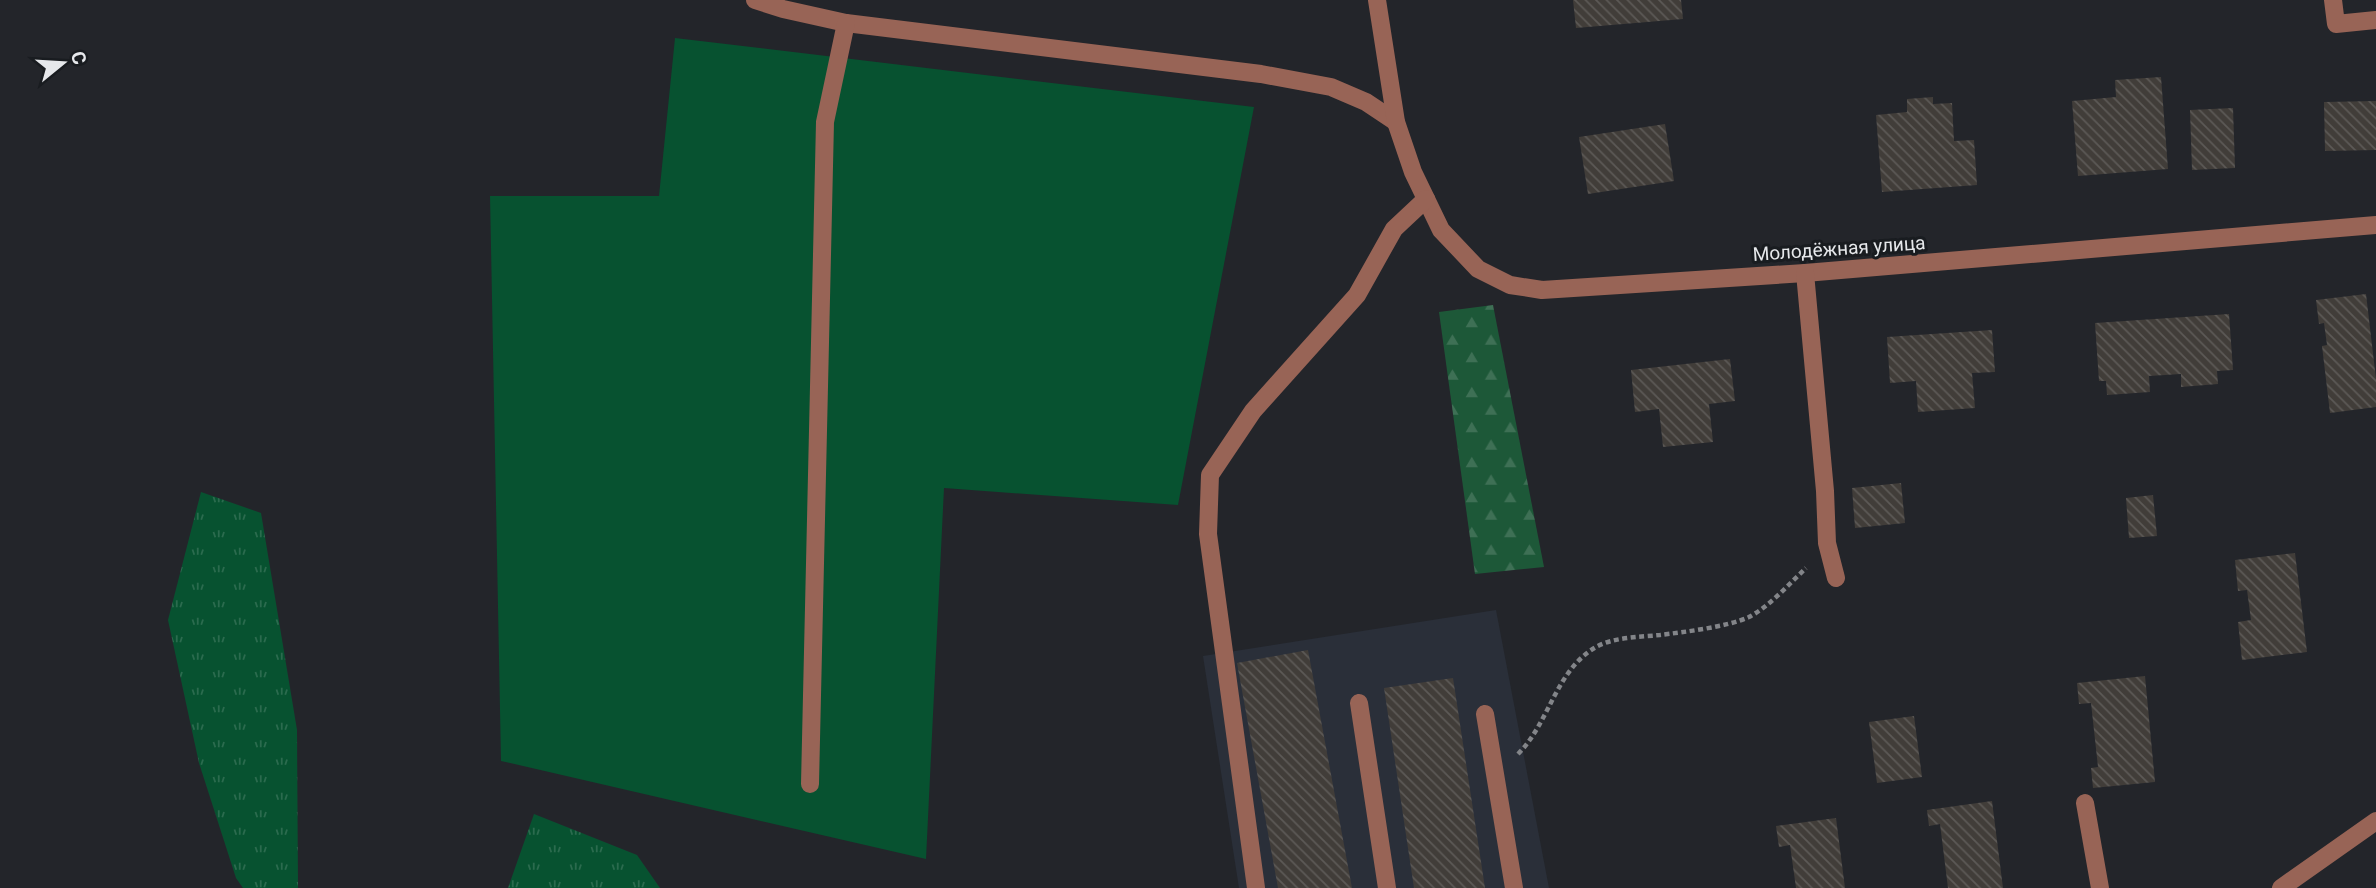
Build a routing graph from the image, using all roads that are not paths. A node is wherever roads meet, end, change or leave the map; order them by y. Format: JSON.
{"nodes":[{"id":1,"x":755,"y":0,"type":"edge"},
{"id":2,"x":1377,"y":0,"type":"edge"},
{"id":3,"x":2333,"y":0,"type":"edge"},
{"id":4,"x":2376,"y":20,"type":"edge"},
{"id":5,"x":846,"y":23,"type":"junction"},
{"id":6,"x":1396,"y":122,"type":"junction"},
{"id":7,"x":1426,"y":198,"type":"junction"},
{"id":8,"x":2376,"y":225,"type":"edge"},
{"id":9,"x":1805,"y":272,"type":"junction"},
{"id":10,"x":1836,"y":578,"type":"dead end"},
{"id":11,"x":1359,"y":703,"type":"dead end"},
{"id":12,"x":1485,"y":713,"type":"dead end"},
{"id":13,"x":810,"y":784,"type":"dead end"},
{"id":14,"x":2085,"y":803,"type":"dead end"},
{"id":15,"x":2376,"y":821,"type":"edge"},
{"id":16,"x":1256,"y":888,"type":"edge"},
{"id":17,"x":1387,"y":888,"type":"edge"},
{"id":18,"x":1514,"y":888,"type":"edge"},
{"id":19,"x":2100,"y":888,"type":"edge"},
{"id":20,"x":2281,"y":888,"type":"edge"}],
"edges":[{"from":1,"to":5,"type":"street"},
{"from":2,"to":6,"type":"street","name":"Молодёжная улица"},
{"from":3,"to":4,"type":"street"},
{"from":5,"to":6,"type":"street"},
{"from":5,"to":13,"type":"street"},
{"from":6,"to":7,"type":"street","name":"Молодёжная улица"},
{"from":7,"to":9,"type":"street","name":"Молодёжная улица"},
{"from":7,"to":16,"type":"street"},
{"from":8,"to":9,"type":"street","name":"Молодёжная улица"},
{"from":9,"to":10,"type":"street"},
{"from":11,"to":17,"type":"street"},
{"from":12,"to":18,"type":"street"},
{"from":14,"to":19,"type":"street"},
{"from":15,"to":20,"type":"street"}]}
